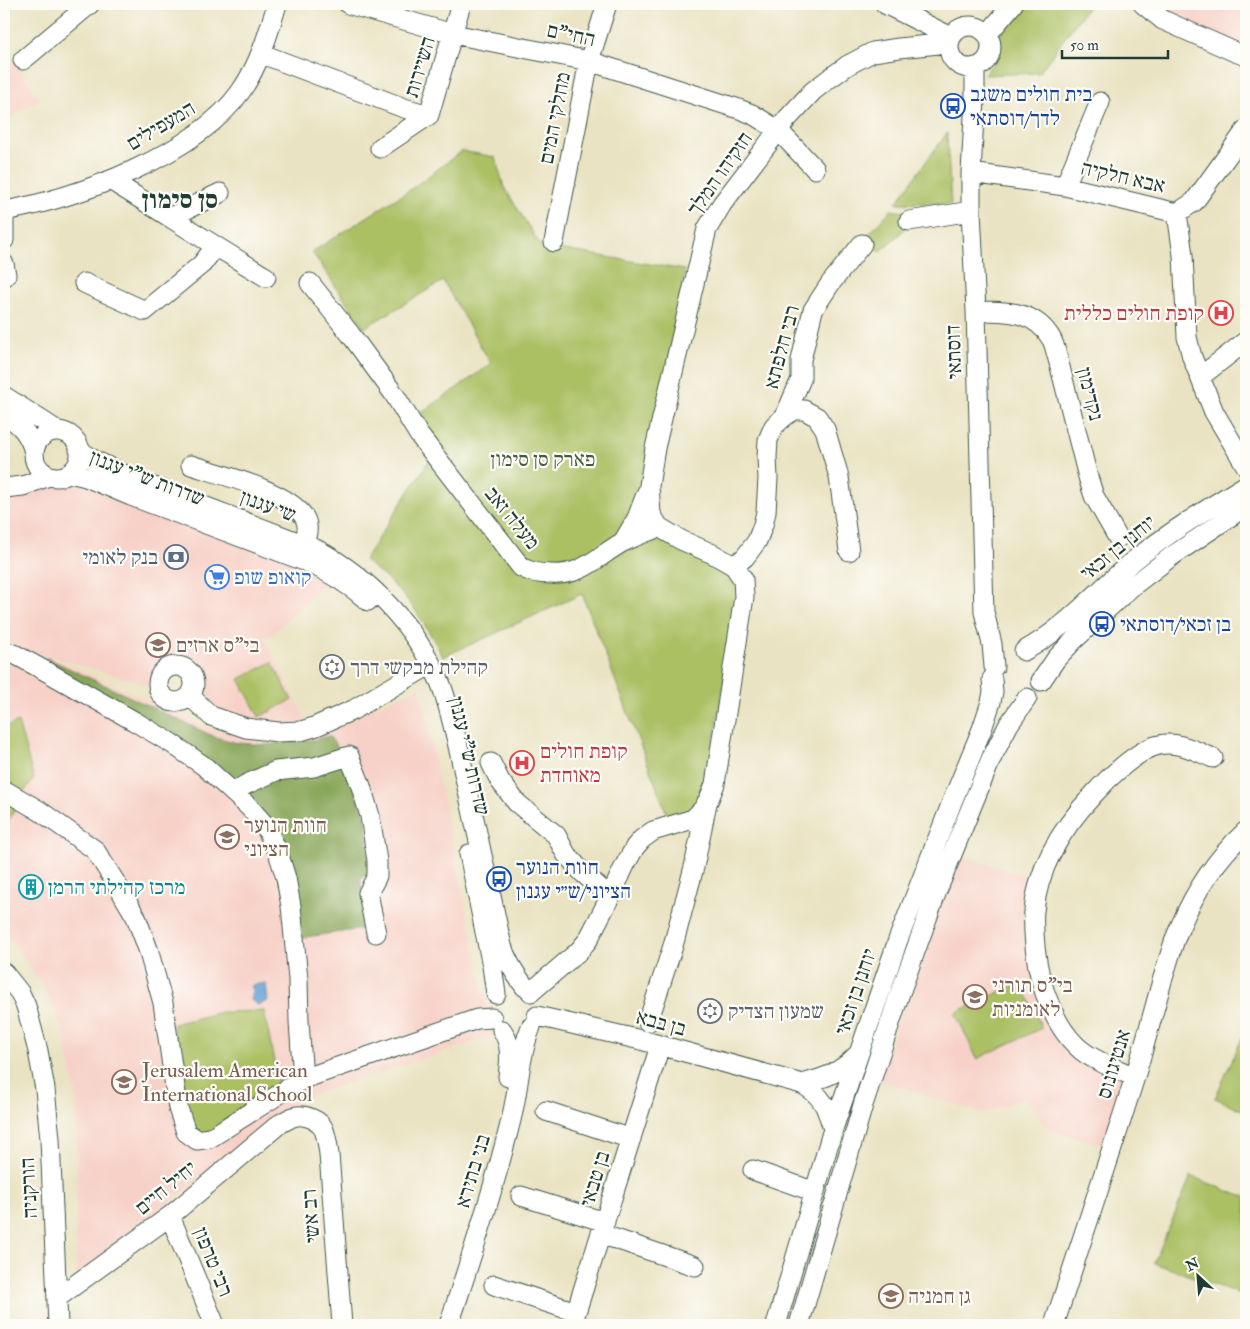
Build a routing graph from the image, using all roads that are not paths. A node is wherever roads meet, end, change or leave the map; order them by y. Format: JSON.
{"nodes":[{"id":1,"x":90,"y":4,"type":"edge"},
{"id":2,"x":277,"y":4,"type":"edge"},
{"id":3,"x":348,"y":4,"type":"edge"},
{"id":4,"x":461,"y":4,"type":"edge"},
{"id":5,"x":607,"y":4,"type":"edge"},
{"id":6,"x":884,"y":4,"type":"edge"},
{"id":7,"x":1013,"y":4,"type":"edge"},
{"id":8,"x":1143,"y":4,"type":"edge"},
{"id":9,"x":453,"y":34,"type":"junction"},
{"id":10,"x":987,"y":35,"type":"junction"},
{"id":11,"x":930,"y":36,"type":"junction"},
{"id":12,"x":950,"y":40,"type":"junction"},
{"id":13,"x":262,"y":54,"type":"junction"},
{"id":14,"x":1246,"y":56,"type":"edge"},
{"id":15,"x":24,"y":60,"type":"dead end"},
{"id":16,"x":589,"y":61,"type":"junction"},
{"id":17,"x":975,"y":67,"type":"junction"},
{"id":18,"x":1100,"y":102,"type":"dead end"},
{"id":19,"x":429,"y":115,"type":"junction"},
{"id":20,"x":778,"y":130,"type":"junction"},
{"id":21,"x":1246,"y":130,"type":"edge"},
{"id":22,"x":380,"y":148,"type":"dead end"},
{"id":23,"x":815,"y":170,"type":"dead end"},
{"id":24,"x":971,"y":173,"type":"junction"},
{"id":25,"x":110,"y":180,"type":"junction"},
{"id":26,"x":1065,"y":186,"type":"junction"},
{"id":27,"x":220,"y":193,"type":"dead end"},
{"id":28,"x":4,"y":211,"type":"edge"},
{"id":29,"x":971,"y":211,"type":"junction"},
{"id":30,"x":1177,"y":213,"type":"junction"},
{"id":31,"x":171,"y":217,"type":"junction"},
{"id":32,"x":909,"y":221,"type":"dead end"},
{"id":33,"x":4,"y":240,"type":"edge"},
{"id":34,"x":554,"y":242,"type":"dead end"},
{"id":35,"x":862,"y":244,"type":"dead end"},
{"id":36,"x":216,"y":247,"type":"junction"},
{"id":37,"x":4,"y":264,"type":"edge"},
{"id":38,"x":266,"y":276,"type":"dead end"},
{"id":39,"x":4,"y":277,"type":"edge"},
{"id":40,"x":310,"y":282,"type":"dead end"},
{"id":41,"x":84,"y":283,"type":"dead end"},
{"id":42,"x":976,"y":311,"type":"junction"},
{"id":43,"x":1246,"y":341,"type":"edge"},
{"id":44,"x":1200,"y":378,"type":"junction"},
{"id":45,"x":4,"y":396,"type":"edge"},
{"id":46,"x":4,"y":413,"type":"edge"},
{"id":47,"x":785,"y":416,"type":"junction"},
{"id":48,"x":58,"y":431,"type":"junction"},
{"id":49,"x":79,"y":450,"type":"junction"},
{"id":50,"x":34,"y":455,"type":"junction"},
{"id":51,"x":192,"y":465,"type":"dead end"},
{"id":52,"x":1246,"y":466,"type":"edge"},
{"id":53,"x":70,"y":473,"type":"junction"},
{"id":54,"x":49,"y":476,"type":"junction"},
{"id":55,"x":1246,"y":485,"type":"edge"},
{"id":56,"x":649,"y":486,"type":"junction"},
{"id":57,"x":4,"y":487,"type":"edge"},
{"id":58,"x":1246,"y":506,"type":"edge"},
{"id":59,"x":659,"y":527,"type":"junction"},
{"id":60,"x":1118,"y":538,"type":"dead end"},
{"id":61,"x":623,"y":542,"type":"junction"},
{"id":62,"x":304,"y":544,"type":"junction"},
{"id":63,"x":849,"y":551,"type":"dead end"},
{"id":64,"x":734,"y":566,"type":"junction"},
{"id":65,"x":991,"y":636,"type":"junction"},
{"id":66,"x":4,"y":651,"type":"edge"},
{"id":67,"x":1017,"y":651,"type":"junction"},
{"id":68,"x":421,"y":670,"type":"junction"},
{"id":69,"x":993,"y":673,"type":"junction"},
{"id":70,"x":1042,"y":681,"type":"junction"},
{"id":71,"x":190,"y":696,"type":"dead end"},
{"id":72,"x":1027,"y":698,"type":"junction"},
{"id":73,"x":1213,"y":758,"type":"dead end"},
{"id":74,"x":491,"y":763,"type":"dead end"},
{"id":75,"x":4,"y":790,"type":"edge"},
{"id":76,"x":234,"y":793,"type":"junction"},
{"id":77,"x":708,"y":802,"type":"junction"},
{"id":78,"x":1246,"y":831,"type":"edge"},
{"id":79,"x":610,"y":897,"type":"junction"},
{"id":80,"x":376,"y":932,"type":"dead end"},
{"id":81,"x":4,"y":973,"type":"edge"},
{"id":82,"x":528,"y":990,"type":"junction"},
{"id":83,"x":4,"y":992,"type":"edge"},
{"id":84,"x":496,"y":994,"type":"junction"},
{"id":85,"x":31,"y":1020,"type":"junction"},
{"id":86,"x":534,"y":1021,"type":"junction"},
{"id":87,"x":648,"y":1022,"type":"dead end"},
{"id":88,"x":497,"y":1024,"type":"junction"},
{"id":89,"x":660,"y":1046,"type":"junction"},
{"id":90,"x":858,"y":1055,"type":"junction"},
{"id":91,"x":1135,"y":1077,"type":"junction"},
{"id":92,"x":303,"y":1079,"type":"junction"},
{"id":93,"x":802,"y":1084,"type":"junction"},
{"id":94,"x":546,"y":1111,"type":"dead end"},
{"id":95,"x":303,"y":1116,"type":"joint"},
{"id":96,"x":833,"y":1128,"type":"junction"},
{"id":97,"x":631,"y":1139,"type":"junction"},
{"id":98,"x":753,"y":1170,"type":"dead end"},
{"id":99,"x":815,"y":1192,"type":"junction"},
{"id":100,"x":521,"y":1196,"type":"dead end"},
{"id":101,"x":170,"y":1216,"type":"junction"},
{"id":102,"x":603,"y":1228,"type":"junction"},
{"id":103,"x":695,"y":1266,"type":"dead end"},
{"id":104,"x":494,"y":1285,"type":"dead end"},
{"id":105,"x":57,"y":1298,"type":"junction"},
{"id":106,"x":574,"y":1319,"type":"edge"},
{"id":107,"x":58,"y":1325,"type":"edge"},
{"id":108,"x":215,"y":1325,"type":"edge"},
{"id":109,"x":338,"y":1325,"type":"edge"},
{"id":110,"x":438,"y":1325,"type":"edge"},
{"id":111,"x":449,"y":1325,"type":"edge"},
{"id":112,"x":776,"y":1325,"type":"edge"},
{"id":113,"x":799,"y":1325,"type":"edge"},
{"id":114,"x":1054,"y":1325,"type":"edge"}],
"edges":[{"from":1,"to":15,"type":"street"},
{"from":2,"to":13,"type":"street","name":"המעפילים"},
{"from":3,"to":9,"type":"street","name":"החי\"ם"},
{"from":4,"to":9,"type":"street","name":"השיירות"},
{"from":5,"to":16,"type":"street","name":"מחלקי המים"},
{"from":6,"to":11,"type":"street"},
{"from":7,"to":10,"type":"street"},
{"from":8,"to":14,"type":"street"},
{"from":9,"to":16,"type":"street","name":"החי\"ם"},
{"from":9,"to":19,"type":"street","name":"השיירות"},
{"from":10,"to":12,"type":"street"},
{"from":10,"to":17,"type":"street"},
{"from":11,"to":12,"type":"street","name":"חזקיהו המלך"},
{"from":11,"to":20,"type":"street","name":"חזקיהו המלך"},
{"from":12,"to":17,"type":"street"},
{"from":13,"to":19,"type":"street"},
{"from":13,"to":25,"type":"street","name":"המעפילים"},
{"from":16,"to":20,"type":"street","name":"החי\"ם"},
{"from":16,"to":34,"type":"street","name":"מחלקי המים"},
{"from":17,"to":24,"type":"street","name":"דוסתאי"},
{"from":18,"to":26,"type":"street"},
{"from":19,"to":22,"type":"street","name":"השיירות"},
{"from":20,"to":23,"type":"street","name":"החי\"ם"},
{"from":20,"to":56,"type":"street","name":"חזקיהו המלך"},
{"from":21,"to":30,"type":"street"},
{"from":24,"to":26,"type":"street","name":"אבא חלקיה"},
{"from":24,"to":29,"type":"street","name":"דוסתאי"},
{"from":25,"to":28,"type":"street","name":"המעפילים"},
{"from":25,"to":31,"type":"street"},
{"from":26,"to":30,"type":"street","name":"אבא חלקיה"},
{"from":27,"to":31,"type":"street"},
{"from":28,"to":33,"type":"street"},
{"from":29,"to":32,"type":"street"},
{"from":29,"to":42,"type":"street","name":"דוסתאי"},
{"from":30,"to":44,"type":"street","name":"אבא חלקיה"},
{"from":31,"to":36,"type":"street"},
{"from":35,"to":47,"type":"street","name":"רבי חלפתא"},
{"from":36,"to":38,"type":"street"},
{"from":36,"to":41,"type":"street"},
{"from":37,"to":39,"type":"street"},
{"from":40,"to":61,"type":"street","name":"מעלה זאב"},
{"from":42,"to":60,"type":"street","name":"נקדימון"},
{"from":42,"to":65,"type":"street","name":"דוסתאי"},
{"from":43,"to":44,"type":"street"},
{"from":44,"to":52,"type":"street","name":"אבא חלקיה"},
{"from":45,"to":48,"type":"street"},
{"from":46,"to":50,"type":"street"},
{"from":47,"to":63,"type":"street"},
{"from":47,"to":64,"type":"street"},
{"from":48,"to":49,"type":"street"},
{"from":48,"to":50,"type":"street"},
{"from":49,"to":53,"type":"street"},
{"from":49,"to":62,"type":"street","name":"שי עגנון"},
{"from":50,"to":54,"type":"street"},
{"from":50,"to":57,"type":"street"},
{"from":51,"to":62,"type":"street"},
{"from":53,"to":54,"type":"street"},
{"from":53,"to":68,"type":"street","name":"שדרות ש\"י עגנון"},
{"from":54,"to":57,"type":"street"},
{"from":55,"to":67,"type":"street","name":"יוחנן בן זכאי"},
{"from":56,"to":59,"type":"street","name":"חזקיהו המלך"},
{"from":56,"to":61,"type":"street"},
{"from":58,"to":70,"type":"street","name":"יוחנן בן זכאי"},
{"from":59,"to":61,"type":"street","name":"מעלה זאב"},
{"from":59,"to":64,"type":"street"},
{"from":62,"to":82,"type":"street","name":"שדרות ש\"י עגנון"},
{"from":64,"to":77,"type":"street"},
{"from":65,"to":67,"type":"street"},
{"from":65,"to":69,"type":"street","name":"דוסתאי"},
{"from":66,"to":76,"type":"street"},
{"from":67,"to":69,"type":"street"},
{"from":67,"to":70,"type":"street"},
{"from":68,"to":71,"type":"street"},
{"from":68,"to":84,"type":"street","name":"שדרות ש\"י עגנון"},
{"from":69,"to":72,"type":"street"},
{"from":69,"to":90,"type":"street","name":"יוחנן בן זכאי"},
{"from":70,"to":72,"type":"street"},
{"from":72,"to":113,"type":"street","name":"יוחנן בן זכאי"},
{"from":73,"to":91,"type":"street"},
{"from":74,"to":79,"type":"street"},
{"from":75,"to":92,"type":"street"},
{"from":76,"to":80,"type":"street"},
{"from":76,"to":92,"type":"street"},
{"from":77,"to":79,"type":"street"},
{"from":77,"to":87,"type":"street"},
{"from":78,"to":91,"type":"street","name":"אנטיגונוס"},
{"from":79,"to":82,"type":"street"},
{"from":81,"to":85,"type":"street","name":"הורקניה"},
{"from":82,"to":84,"type":"street"},
{"from":82,"to":86,"type":"street"},
{"from":83,"to":85,"type":"street","name":"הורקניה"},
{"from":84,"to":88,"type":"street"},
{"from":85,"to":105,"type":"street","name":"הורקניה"},
{"from":86,"to":88,"type":"street"},
{"from":86,"to":89,"type":"street","name":"בן בבא"},
{"from":86,"to":111,"type":"street","name":"בני בתירא"},
{"from":88,"to":92,"type":"street"},
{"from":88,"to":110,"type":"street","name":"בני בתירא"},
{"from":89,"to":93,"type":"street","name":"בן בבא"},
{"from":89,"to":97,"type":"street","name":"בן טבאי"},
{"from":90,"to":93,"type":"street"},
{"from":90,"to":96,"type":"street","name":"יוחנן בן זכאי"},
{"from":91,"to":114,"type":"street","name":"אנטיגונוס"},
{"from":93,"to":96,"type":"street","name":"בן בבא"},
{"from":94,"to":97,"type":"street"},
{"from":95,"to":101,"type":"street","name":"יחיל חיים"},
{"from":95,"to":109,"type":"street","name":"רב אשי"},
{"from":96,"to":99,"type":"street","name":"יוחנן בן זכאי"},
{"from":97,"to":102,"type":"street","name":"בן טבאי"},
{"from":98,"to":99,"type":"street"},
{"from":99,"to":112,"type":"street","name":"יוחנן בן זכאי"},
{"from":100,"to":102,"type":"street"},
{"from":101,"to":105,"type":"street","name":"יחיל חיים"},
{"from":101,"to":108,"type":"street","name":"רבי טרפון"},
{"from":102,"to":103,"type":"street"},
{"from":102,"to":106,"type":"street","name":"בן טבאי"},
{"from":104,"to":106,"type":"street"},
{"from":105,"to":107,"type":"street","name":"הורקניה"}]}
